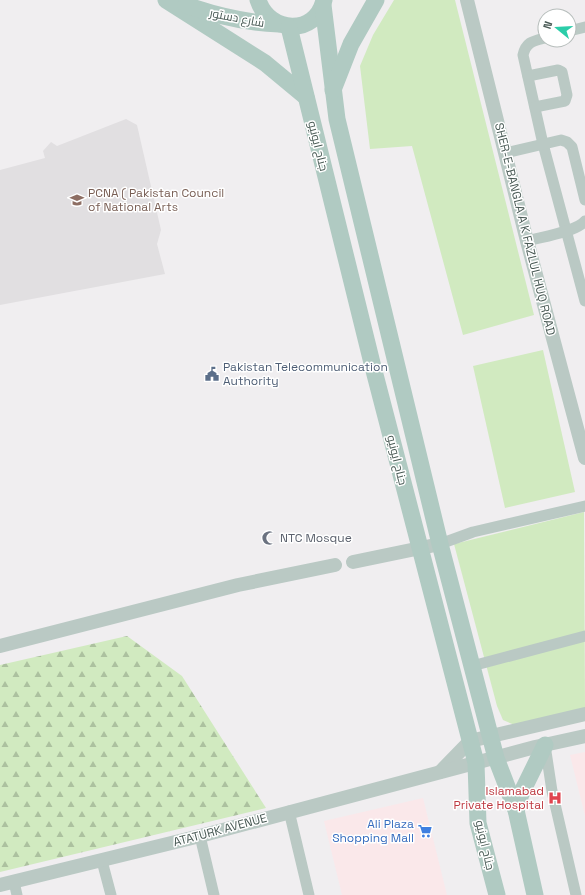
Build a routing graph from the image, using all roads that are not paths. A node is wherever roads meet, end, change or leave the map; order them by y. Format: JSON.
{"nodes":[{"id":1,"x":166,"y":0,"type":"edge"},
{"id":2,"x":173,"y":0,"type":"edge"},
{"id":3,"x":258,"y":0,"type":"edge"},
{"id":4,"x":376,"y":0,"type":"edge"},
{"id":5,"x":467,"y":0,"type":"edge"},
{"id":6,"x":328,"y":2,"type":"edge"},
{"id":7,"x":284,"y":26,"type":"junction"},
{"id":8,"x":537,"y":40,"type":"edge"},
{"id":9,"x":528,"y":76,"type":"junction"},
{"id":10,"x":333,"y":91,"type":"junction"},
{"id":11,"x":306,"y":97,"type":"junction"},
{"id":12,"x":534,"y":107,"type":"junction"},
{"id":13,"x":543,"y":144,"type":"junction"},
{"id":14,"x":505,"y":153,"type":"junction"},
{"id":15,"x":585,"y":200,"type":"edge"},
{"id":16,"x":585,"y":221,"type":"edge"},
{"id":17,"x":565,"y":231,"type":"junction"},
{"id":18,"x":527,"y":241,"type":"junction"},
{"id":19,"x":585,"y":301,"type":"edge"},
{"id":20,"x":585,"y":458,"type":"edge"},
{"id":21,"x":585,"y":506,"type":"edge"},
{"id":22,"x":440,"y":544,"type":"junction"},
{"id":23,"x":420,"y":549,"type":"junction"},
{"id":24,"x":353,"y":562,"type":"dead end"},
{"id":25,"x":335,"y":565,"type":"dead end"},
{"id":26,"x":585,"y":636,"type":"edge"},
{"id":27,"x":0,"y":646,"type":"edge"},
{"id":28,"x":472,"y":666,"type":"junction"},
{"id":29,"x":585,"y":714,"type":"edge"},
{"id":30,"x":585,"y":736,"type":"edge"},
{"id":31,"x":490,"y":737,"type":"junction"},
{"id":32,"x":470,"y":742,"type":"junction"},
{"id":33,"x":545,"y":745,"type":"junction"},
{"id":34,"x":496,"y":758,"type":"junction"},
{"id":35,"x":476,"y":763,"type":"junction"},
{"id":36,"x":440,"y":772,"type":"junction"},
{"id":37,"x":516,"y":810,"type":"junction"},
{"id":38,"x":289,"y":811,"type":"junction"},
{"id":39,"x":200,"y":836,"type":"junction"},
{"id":40,"x":102,"y":861,"type":"junction"},
{"id":41,"x":10,"y":887,"type":"edge"},
{"id":42,"x":111,"y":895,"type":"edge"},
{"id":43,"x":214,"y":895,"type":"edge"},
{"id":44,"x":308,"y":895,"type":"edge"},
{"id":45,"x":498,"y":895,"type":"edge"},
{"id":46,"x":535,"y":895,"type":"edge"},
{"id":47,"x":576,"y":895,"type":"edge"}],
"edges":[{"from":1,"to":11,"type":"main road"},
{"from":2,"to":7,"type":"main road","name":"شارع دستور"},
{"from":3,"to":7,"type":"main road"},
{"from":4,"to":10,"type":"main road"},
{"from":5,"to":14,"type":"street","name":"SHER-E-BANGLA A K FAZLUL HUQ ROAD"},
{"from":6,"to":7,"type":"main road","name":"شارع دستور"},
{"from":6,"to":10,"type":"main road","name":"جناح ایونیو"},
{"from":7,"to":11,"type":"main road","name":"جناح ایونیو"},
{"from":8,"to":9,"type":"street"},
{"from":9,"to":12,"type":"street"},
{"from":9,"to":12,"type":"street"},
{"from":10,"to":22,"type":"main road","name":"جناح ایونیو"},
{"from":11,"to":23,"type":"main road","name":"جناح ایونیو"},
{"from":12,"to":13,"type":"street"},
{"from":13,"to":14,"type":"street"},
{"from":13,"to":15,"type":"street"},
{"from":13,"to":17,"type":"street"},
{"from":14,"to":18,"type":"street","name":"SHER-E-BANGLA A K FAZLUL HUQ ROAD"},
{"from":16,"to":17,"type":"street"},
{"from":17,"to":18,"type":"street"},
{"from":17,"to":19,"type":"street"},
{"from":18,"to":20,"type":"street","name":"SHER-E-BANGLA A K FAZLUL HUQ ROAD"},
{"from":21,"to":22,"type":"street"},
{"from":22,"to":23,"type":"street"},
{"from":22,"to":28,"type":"main road","name":"جناح ایونیو"},
{"from":23,"to":24,"type":"street"},
{"from":23,"to":32,"type":"main road","name":"جناح ایونیو"},
{"from":25,"to":27,"type":"street"},
{"from":26,"to":28,"type":"street"},
{"from":28,"to":31,"type":"main road","name":"جناح ایونیو"},
{"from":29,"to":31,"type":"street"},
{"from":30,"to":33,"type":"street","name":"ATATURK AVENUE"},
{"from":31,"to":32,"type":"street"},
{"from":31,"to":34,"type":"main road","name":"جناح ایونیو"},
{"from":32,"to":35,"type":"main road","name":"جناح ایونیو"},
{"from":32,"to":36,"type":"street"},
{"from":33,"to":34,"type":"street","name":"ATATURK AVENUE"},
{"from":33,"to":37,"type":"main road"},
{"from":33,"to":47,"type":"street"},
{"from":34,"to":35,"type":"street","name":"ATATURK AVENUE"},
{"from":34,"to":37,"type":"main road","name":"جناح ایونیو"},
{"from":35,"to":36,"type":"street","name":"ATATURK AVENUE"},
{"from":35,"to":45,"type":"main road","name":"جناح ایونیو"},
{"from":36,"to":38,"type":"street","name":"ATATURK AVENUE"},
{"from":37,"to":46,"type":"main road","name":"جناح ایونیو"},
{"from":38,"to":39,"type":"street","name":"ATATURK AVENUE"},
{"from":38,"to":44,"type":"street"},
{"from":39,"to":40,"type":"street","name":"ATATURK AVENUE"},
{"from":39,"to":43,"type":"street"},
{"from":40,"to":41,"type":"street","name":"ATATURK AVENUE"},
{"from":40,"to":42,"type":"street"}]}
